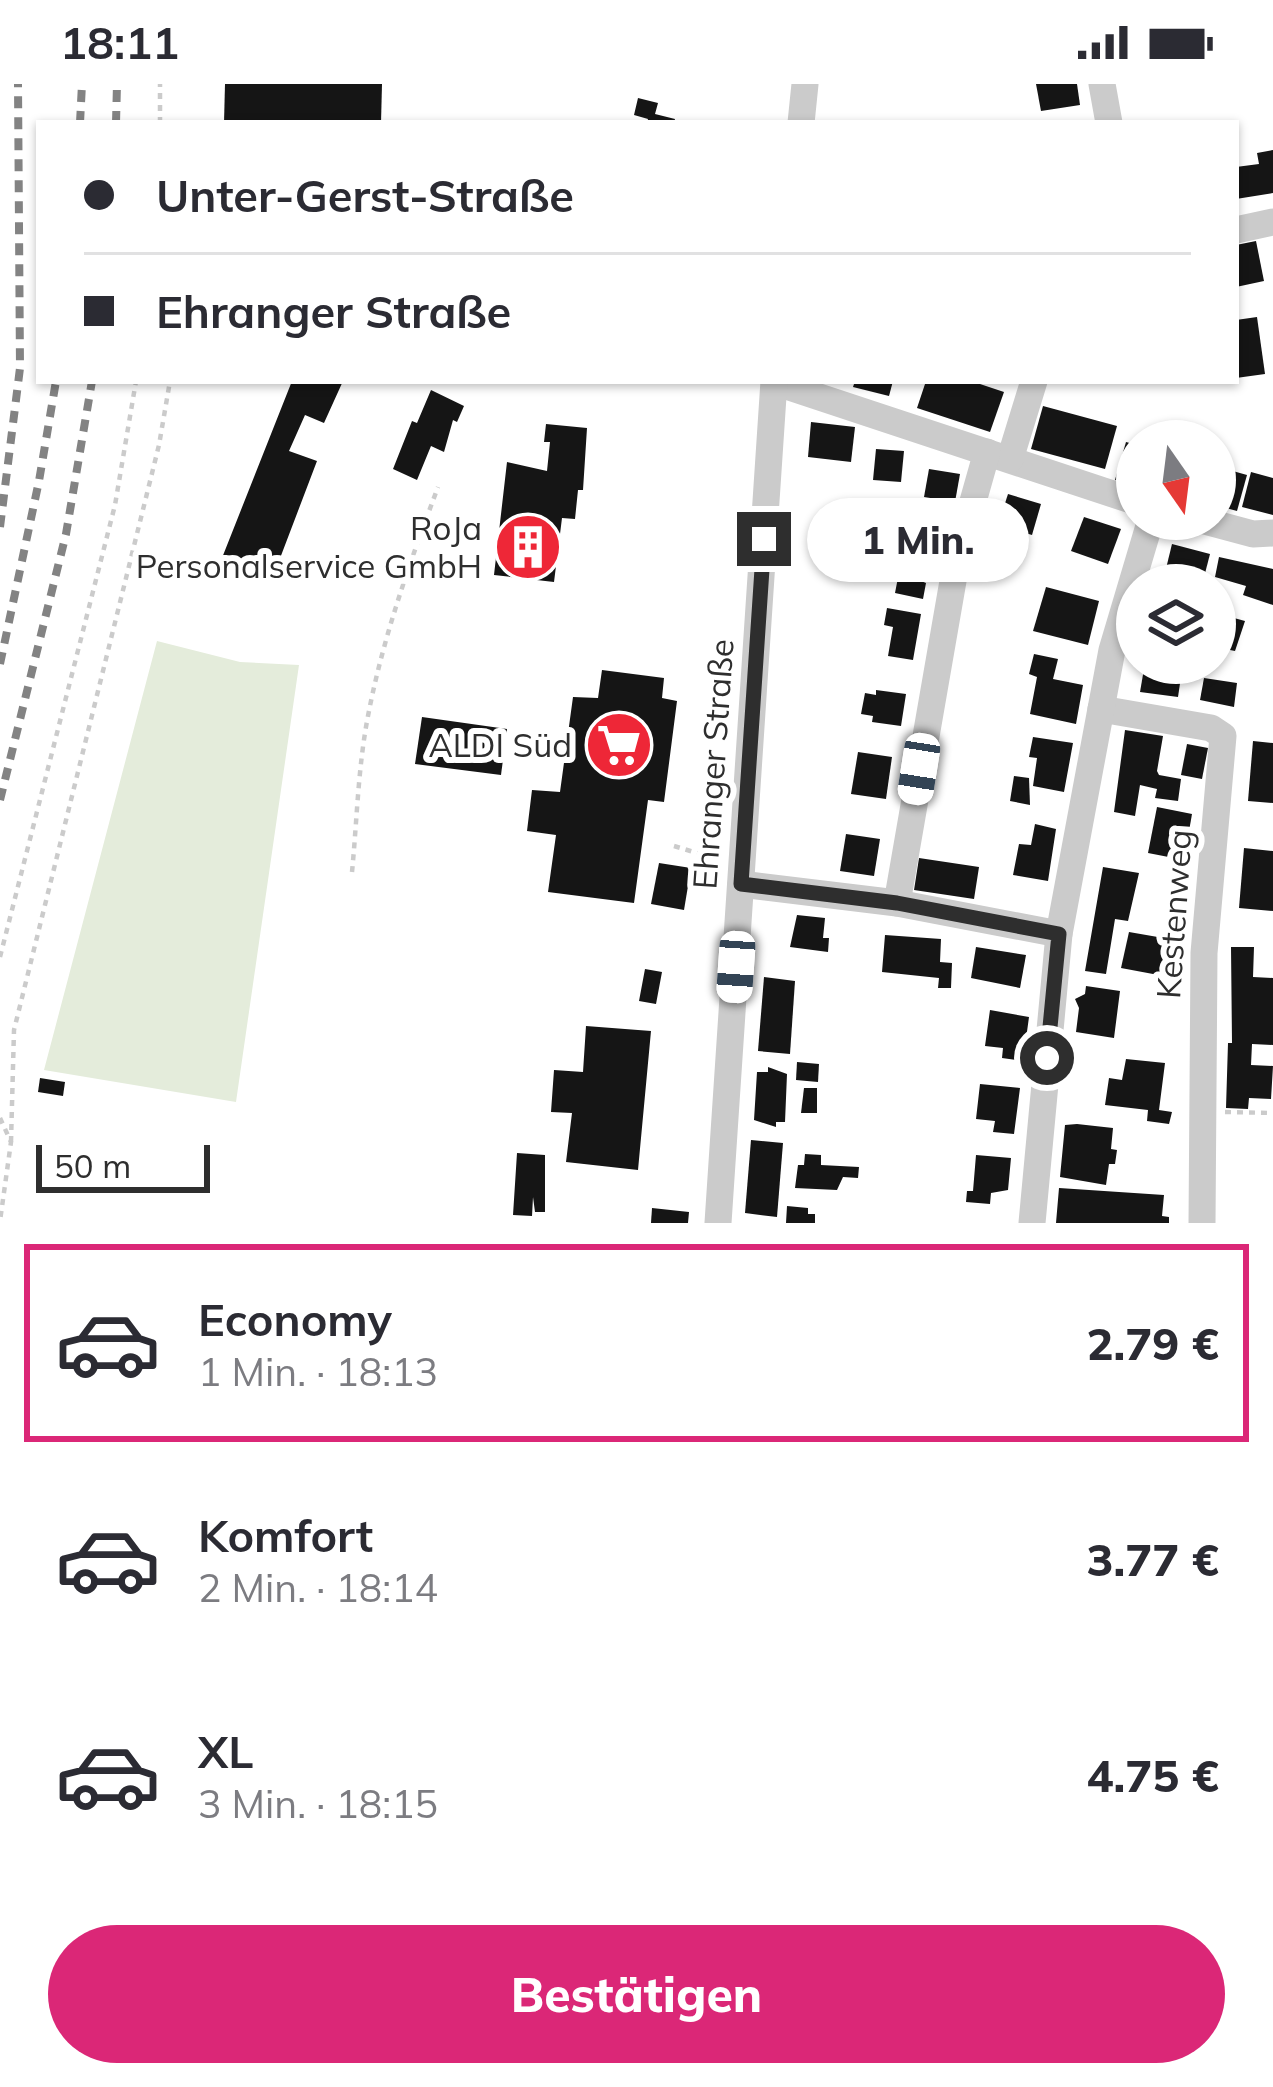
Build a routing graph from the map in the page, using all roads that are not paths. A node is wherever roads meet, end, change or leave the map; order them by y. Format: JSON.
{"nodes":[{"id":1,"x":805,"y":84,"type":"edge"},
{"id":2,"x":1102,"y":84,"type":"edge"},
{"id":3,"x":801,"y":120,"type":"edge"},
{"id":4,"x":1108,"y":120,"type":"edge"},
{"id":5,"x":1273,"y":222,"type":"edge"},
{"id":6,"x":1239,"y":229,"type":"edge"},
{"id":7,"x":774,"y":384,"type":"edge"},
{"id":8,"x":783,"y":384,"type":"edge"},
{"id":9,"x":1033,"y":384,"type":"edge"},
{"id":10,"x":998,"y":455,"type":"junction"},
{"id":11,"x":1116,"y":495,"type":"edge"},
{"id":12,"x":1236,"y":529,"type":"edge"},
{"id":13,"x":1273,"y":533,"type":"edge"},
{"id":14,"x":1145,"y":540,"type":"edge"},
{"id":15,"x":1101,"y":709,"type":"junction"},
{"id":16,"x":742,"y":876,"type":"junction"},
{"id":17,"x":897,"y":903,"type":"junction"},
{"id":18,"x":1059,"y":934,"type":"junction"},
{"id":19,"x":718,"y":1223,"type":"edge"},
{"id":20,"x":1031,"y":1223,"type":"edge"},
{"id":21,"x":1202,"y":1223,"type":"edge"}],
"edges":[{"from":1,"to":3,"type":"street"},
{"from":2,"to":4,"type":"street"},
{"from":5,"to":6,"type":"street"},
{"from":7,"to":16,"type":"street","name":"Ehranger Straße"},
{"from":8,"to":10,"type":"street"},
{"from":9,"to":10,"type":"street"},
{"from":10,"to":11,"type":"street"},
{"from":10,"to":17,"type":"street"},
{"from":12,"to":13,"type":"street"},
{"from":14,"to":15,"type":"street"},
{"from":15,"to":18,"type":"street"},
{"from":15,"to":21,"type":"street","name":"Kestenweg"},
{"from":16,"to":17,"type":"street"},
{"from":16,"to":19,"type":"street","name":"Ehranger Straße"},
{"from":17,"to":18,"type":"street"},
{"from":18,"to":20,"type":"street"}]}
